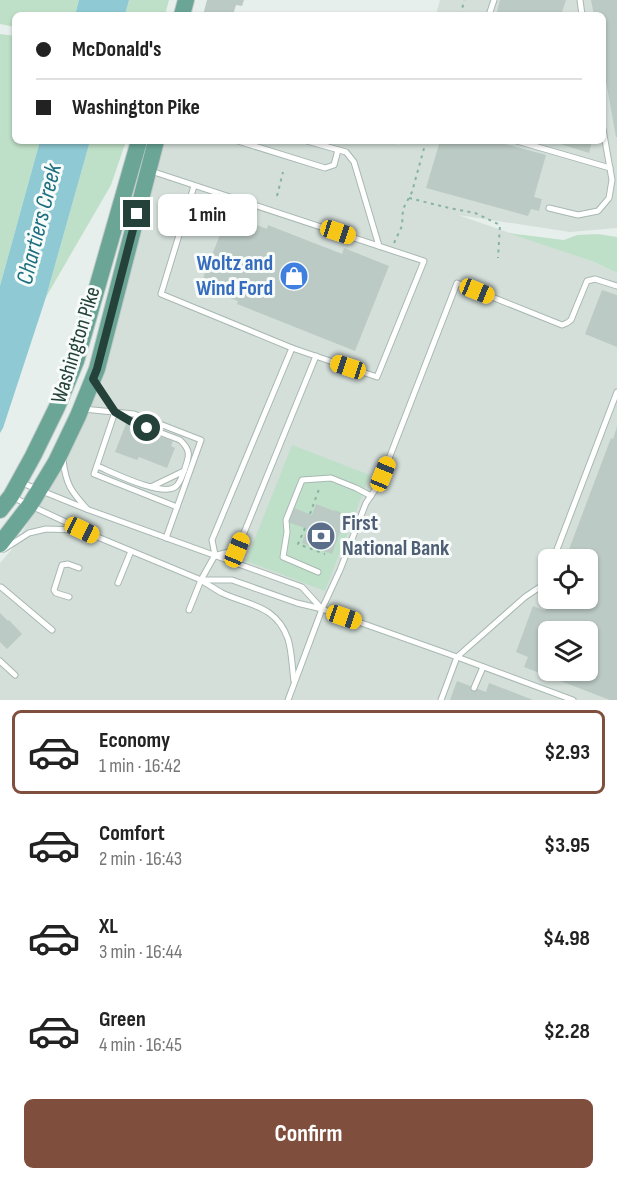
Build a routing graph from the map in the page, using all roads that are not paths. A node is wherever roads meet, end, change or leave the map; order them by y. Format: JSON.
{"nodes":[{"id":1,"x":138,"y":144,"type":"edge"},
{"id":2,"x":155,"y":144,"type":"edge"},
{"id":3,"x":248,"y":144,"type":"edge"},
{"id":4,"x":317,"y":144,"type":"edge"},
{"id":5,"x":527,"y":144,"type":"edge"},
{"id":6,"x":606,"y":144,"type":"edge"},
{"id":7,"x":338,"y":150,"type":"junction"},
{"id":8,"x":610,"y":168,"type":"junction"},
{"id":9,"x":148,"y":170,"type":"junction"},
{"id":10,"x":195,"y":186,"type":"junction"},
{"id":11,"x":549,"y":208,"type":"dead end"},
{"id":12,"x":379,"y":246,"type":"junction"},
{"id":13,"x":617,"y":286,"type":"edge"},
{"id":14,"x":292,"y":348,"type":"junction"},
{"id":15,"x":316,"y":356,"type":"junction"},
{"id":16,"x":93,"y":379,"type":"junction"},
{"id":17,"x":617,"y":392,"type":"edge"},
{"id":18,"x":81,"y":409,"type":"junction"},
{"id":19,"x":115,"y":412,"type":"junction"},
{"id":20,"x":62,"y":450,"type":"junction"},
{"id":21,"x":97,"y":466,"type":"junction"},
{"id":22,"x":184,"y":471,"type":"junction"},
{"id":23,"x":20,"y":482,"type":"junction"},
{"id":24,"x":151,"y":487,"type":"junction"},
{"id":25,"x":40,"y":489,"type":"junction"},
{"id":26,"x":371,"y":496,"type":"junction"},
{"id":27,"x":5,"y":503,"type":"edge"},
{"id":28,"x":30,"y":505,"type":"junction"},
{"id":29,"x":177,"y":507,"type":"junction"},
{"id":30,"x":88,"y":510,"type":"junction"},
{"id":31,"x":82,"y":530,"type":"junction"},
{"id":32,"x":166,"y":538,"type":"junction"},
{"id":33,"x":0,"y":544,"type":"edge"},
{"id":34,"x":557,"y":549,"type":"edge"},
{"id":35,"x":131,"y":551,"type":"junction"},
{"id":36,"x":0,"y":552,"type":"edge"},
{"id":37,"x":215,"y":555,"type":"junction"},
{"id":38,"x":79,"y":568,"type":"dead end"},
{"id":39,"x":318,"y":572,"type":"dead end"},
{"id":40,"x":201,"y":580,"type":"junction"},
{"id":41,"x":118,"y":583,"type":"dead end"},
{"id":42,"x":0,"y":587,"type":"edge"},
{"id":43,"x":538,"y":588,"type":"edge"},
{"id":44,"x":69,"y":597,"type":"dead end"},
{"id":45,"x":322,"y":609,"type":"junction"},
{"id":46,"x":189,"y":610,"type":"dead end"},
{"id":47,"x":52,"y":630,"type":"dead end"},
{"id":48,"x":457,"y":657,"type":"junction"},
{"id":49,"x":0,"y":661,"type":"edge"},
{"id":50,"x":483,"y":667,"type":"junction"},
{"id":51,"x":15,"y":675,"type":"dead end"},
{"id":52,"x":295,"y":683,"type":"junction"},
{"id":53,"x":446,"y":687,"type":"junction"},
{"id":54,"x":474,"y":688,"type":"dead end"},
{"id":55,"x":454,"y":690,"type":"dead end"},
{"id":56,"x":288,"y":700,"type":"edge"},
{"id":57,"x":441,"y":700,"type":"edge"},
{"id":58,"x":573,"y":700,"type":"edge"}],
"edges":[{"from":1,"to":23,"type":"main road","name":"Washington Pike"},
{"from":2,"to":9,"type":"main road","name":"Washington Pike"},
{"from":3,"to":7,"type":"lane"},
{"from":4,"to":7,"type":"lane"},
{"from":5,"to":8,"type":"lane"},
{"from":6,"to":8,"type":"lane"},
{"from":7,"to":12,"type":"lane"},
{"from":8,"to":11,"type":"lane"},
{"from":9,"to":10,"type":"lane"},
{"from":9,"to":16,"type":"main road","name":"Washington Pike"},
{"from":10,"to":12,"type":"lane"},
{"from":10,"to":14,"type":"lane"},
{"from":12,"to":15,"type":"lane"},
{"from":13,"to":26,"type":"lane"},
{"from":14,"to":15,"type":"lane"},
{"from":14,"to":37,"type":"lane"},
{"from":15,"to":37,"type":"lane"},
{"from":16,"to":18,"type":"main road","name":"Washington Pike"},
{"from":16,"to":19,"type":"lane"},
{"from":17,"to":34,"type":"lane"},
{"from":18,"to":19,"type":"lane"},
{"from":18,"to":20,"type":"main road","name":"Washington Pike"},
{"from":19,"to":21,"type":"lane"},
{"from":19,"to":22,"type":"lane"},
{"from":19,"to":29,"type":"lane"},
{"from":20,"to":25,"type":"main road","name":"Washington Pike"},
{"from":20,"to":30,"type":"lane"},
{"from":21,"to":24,"type":"lane"},
{"from":21,"to":29,"type":"lane"},
{"from":22,"to":24,"type":"lane"},
{"from":22,"to":24,"type":"lane"},
{"from":23,"to":25,"type":"lane"},
{"from":23,"to":27,"type":"main road","name":"Washington Pike"},
{"from":25,"to":28,"type":"main road","name":"Washington Pike"},
{"from":25,"to":30,"type":"lane"},
{"from":26,"to":39,"type":"lane"},
{"from":26,"to":45,"type":"lane"},
{"from":27,"to":28,"type":"lane"},
{"from":28,"to":31,"type":"lane"},
{"from":28,"to":33,"type":"main road","name":"Washington Pike"},
{"from":29,"to":32,"type":"lane"},
{"from":30,"to":32,"type":"lane"},
{"from":31,"to":35,"type":"lane"},
{"from":31,"to":36,"type":"lane"},
{"from":32,"to":37,"type":"lane"},
{"from":35,"to":40,"type":"lane"},
{"from":35,"to":41,"type":"lane"},
{"from":37,"to":40,"type":"lane"},
{"from":37,"to":45,"type":"lane"},
{"from":38,"to":44,"type":"lane"},
{"from":40,"to":45,"type":"lane"},
{"from":40,"to":46,"type":"lane"},
{"from":40,"to":52,"type":"lane"},
{"from":42,"to":47,"type":"lane"},
{"from":43,"to":48,"type":"lane"},
{"from":45,"to":48,"type":"lane"},
{"from":45,"to":52,"type":"lane"},
{"from":48,"to":50,"type":"lane"},
{"from":48,"to":53,"type":"lane"},
{"from":49,"to":51,"type":"lane"},
{"from":50,"to":54,"type":"lane"},
{"from":50,"to":58,"type":"lane"},
{"from":52,"to":56,"type":"lane"},
{"from":53,"to":55,"type":"lane"},
{"from":53,"to":57,"type":"lane"}]}
